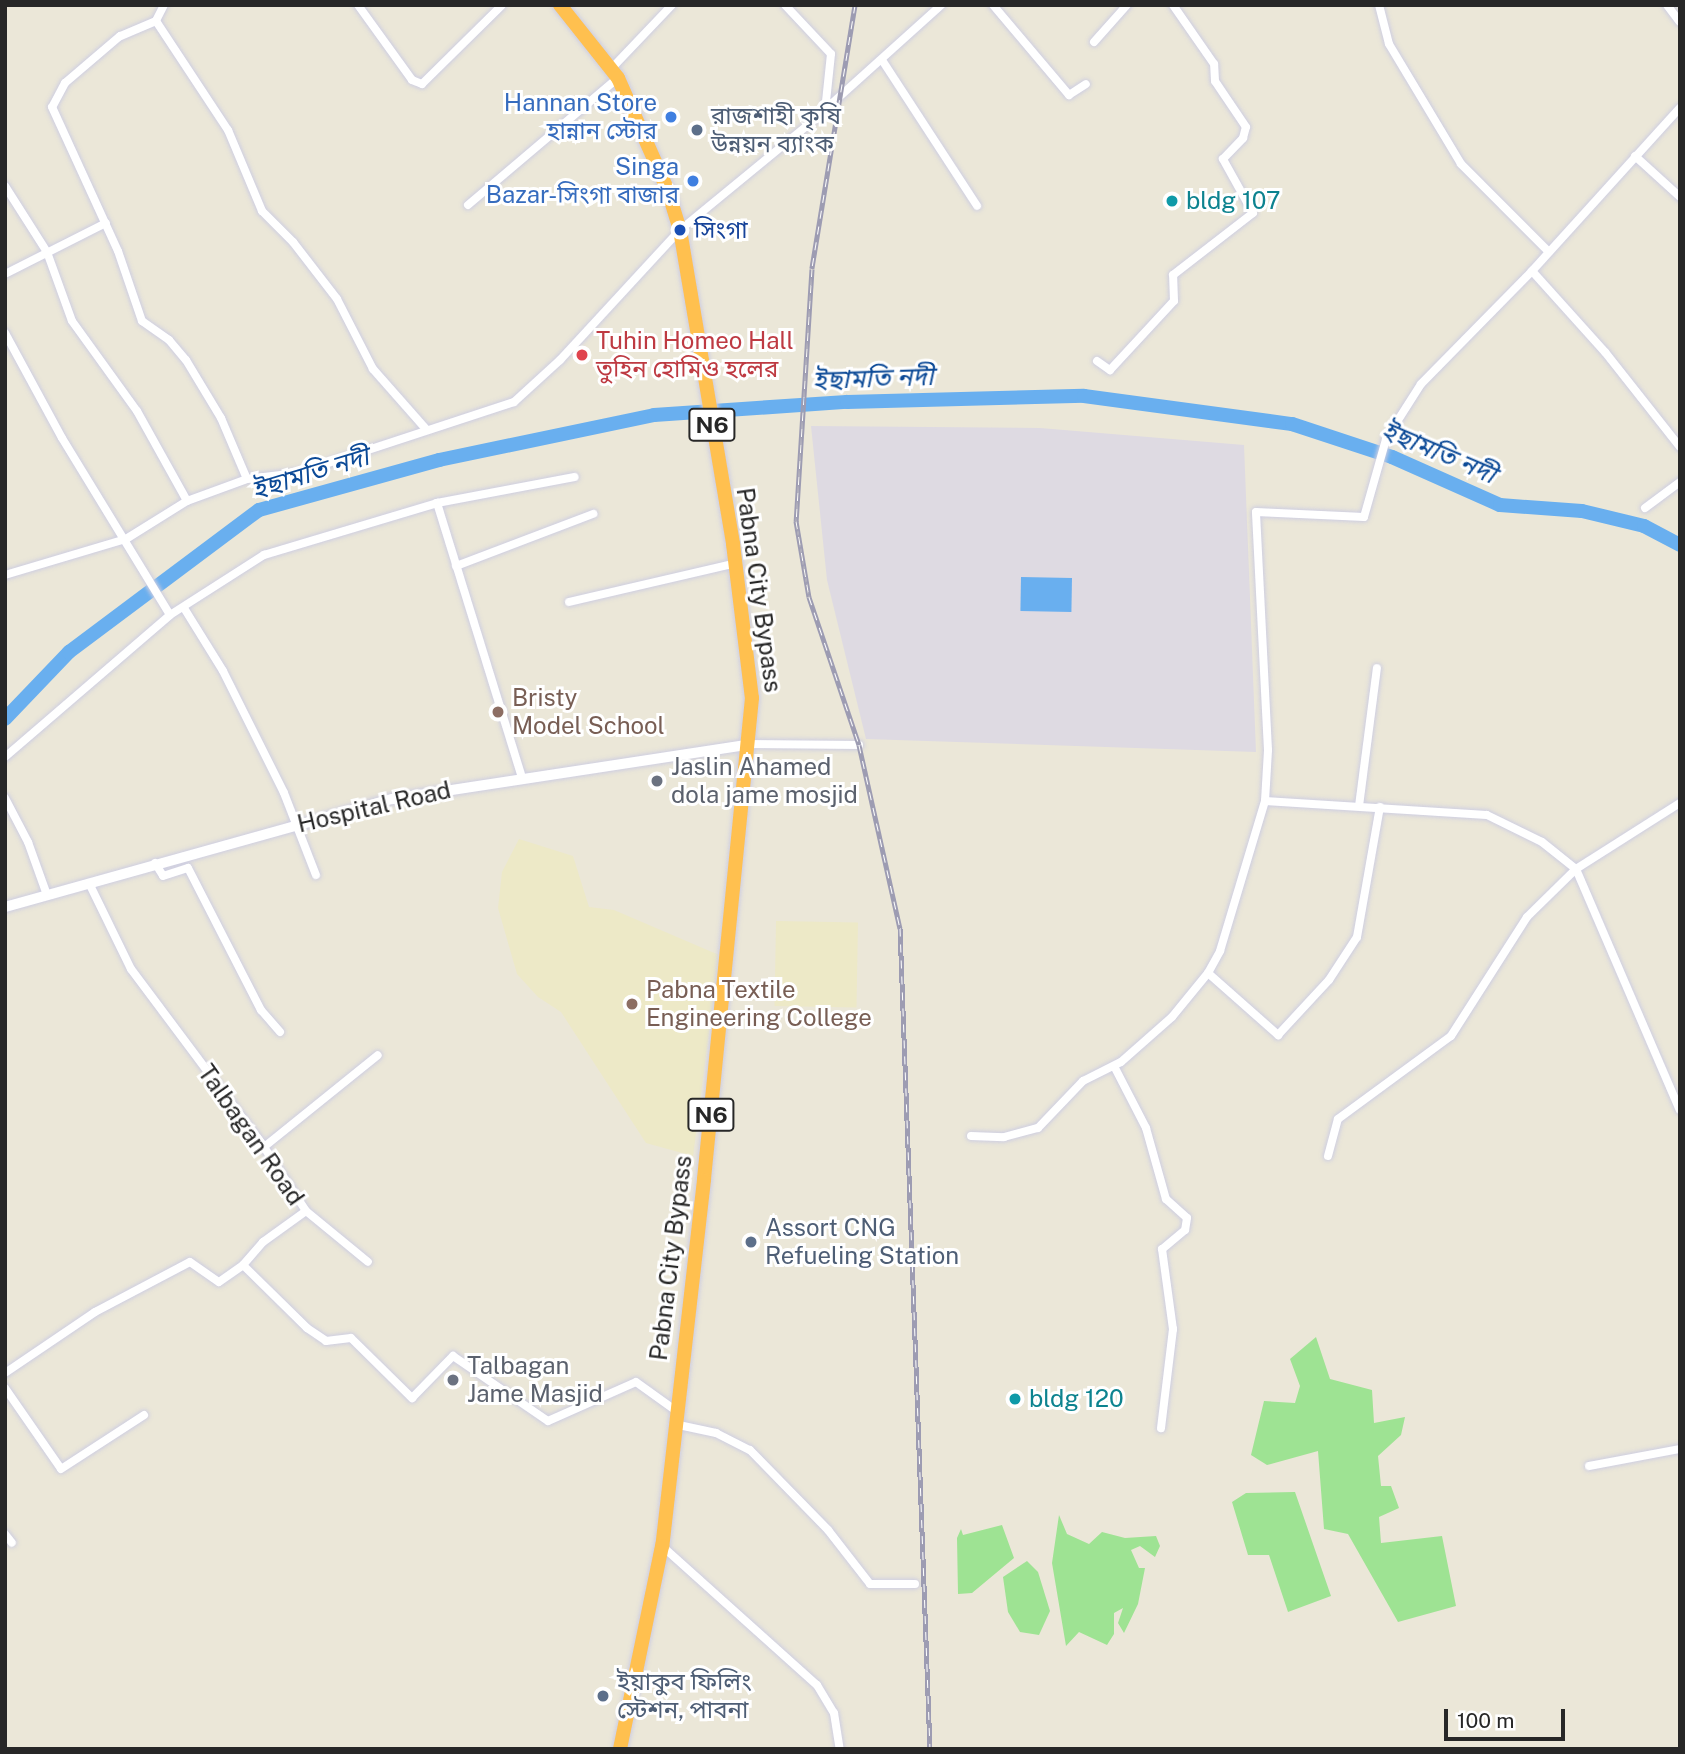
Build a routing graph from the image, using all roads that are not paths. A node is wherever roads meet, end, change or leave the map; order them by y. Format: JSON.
{"nodes":[{"id":1,"x":164,"y":5,"type":"edge"},
{"id":2,"x":358,"y":5,"type":"edge"},
{"id":3,"x":502,"y":5,"type":"edge"},
{"id":4,"x":560,"y":5,"type":"edge"},
{"id":5,"x":673,"y":5,"type":"edge"},
{"id":6,"x":785,"y":5,"type":"edge"},
{"id":7,"x":941,"y":5,"type":"edge"},
{"id":8,"x":993,"y":5,"type":"edge"},
{"id":9,"x":1127,"y":5,"type":"edge"},
{"id":10,"x":1173,"y":5,"type":"edge"},
{"id":11,"x":1379,"y":5,"type":"edge"},
{"id":12,"x":1667,"y":5,"type":"edge"},
{"id":13,"x":156,"y":21,"type":"junction"},
{"id":14,"x":1680,"y":22,"type":"edge"},
{"id":15,"x":1094,"y":43,"type":"dead end"},
{"id":16,"x":882,"y":60,"type":"junction"},
{"id":17,"x":615,"y":74,"type":"junction"},
{"id":18,"x":1086,"y":84,"type":"dead end"},
{"id":19,"x":1680,"y":108,"type":"edge"},
{"id":20,"x":825,"y":111,"type":"junction"},
{"id":21,"x":1635,"y":156,"type":"junction"},
{"id":22,"x":5,"y":186,"type":"edge"},
{"id":23,"x":1680,"y":197,"type":"edge"},
{"id":24,"x":468,"y":205,"type":"dead end"},
{"id":25,"x":977,"y":206,"type":"dead end"},
{"id":26,"x":106,"y":223,"type":"junction"},
{"id":27,"x":680,"y":230,"type":"junction"},
{"id":28,"x":47,"y":251,"type":"junction"},
{"id":29,"x":1548,"y":251,"type":"junction"},
{"id":30,"x":1532,"y":271,"type":"junction"},
{"id":31,"x":5,"y":274,"type":"edge"},
{"id":32,"x":5,"y":333,"type":"edge"},
{"id":33,"x":1097,"y":361,"type":"dead end"},
{"id":34,"x":425,"y":428,"type":"junction"},
{"id":35,"x":1680,"y":447,"type":"edge"},
{"id":36,"x":575,"y":477,"type":"dead end"},
{"id":37,"x":247,"y":479,"type":"junction"},
{"id":38,"x":1680,"y":482,"type":"edge"},
{"id":39,"x":187,"y":501,"type":"junction"},
{"id":40,"x":437,"y":503,"type":"junction"},
{"id":41,"x":1645,"y":508,"type":"dead end"},
{"id":42,"x":593,"y":514,"type":"dead end"},
{"id":43,"x":126,"y":539,"type":"junction"},
{"id":44,"x":736,"y":563,"type":"junction"},
{"id":45,"x":456,"y":566,"type":"junction"},
{"id":46,"x":5,"y":575,"type":"edge"},
{"id":47,"x":569,"y":602,"type":"dead end"},
{"id":48,"x":184,"y":608,"type":"junction"},
{"id":49,"x":170,"y":615,"type":"junction"},
{"id":50,"x":1377,"y":668,"type":"dead end"},
{"id":51,"x":751,"y":744,"type":"junction"},
{"id":52,"x":859,"y":745,"type":"dead end"},
{"id":53,"x":5,"y":758,"type":"edge"},
{"id":54,"x":522,"y":777,"type":"junction"},
{"id":55,"x":5,"y":798,"type":"edge"},
{"id":56,"x":1265,"y":801,"type":"junction"},
{"id":57,"x":1680,"y":803,"type":"edge"},
{"id":58,"x":1359,"y":806,"type":"junction"},
{"id":59,"x":1380,"y":807,"type":"junction"},
{"id":60,"x":296,"y":824,"type":"junction"},
{"id":61,"x":155,"y":863,"type":"junction"},
{"id":62,"x":1576,"y":869,"type":"junction"},
{"id":63,"x":316,"y":875,"type":"dead end"},
{"id":64,"x":89,"y":883,"type":"junction"},
{"id":65,"x":47,"y":895,"type":"junction"},
{"id":66,"x":5,"y":907,"type":"edge"},
{"id":67,"x":1209,"y":974,"type":"junction"},
{"id":68,"x":280,"y":1032,"type":"dead end"},
{"id":69,"x":378,"y":1055,"type":"dead end"},
{"id":70,"x":1114,"y":1066,"type":"junction"},
{"id":71,"x":1680,"y":1110,"type":"edge"},
{"id":72,"x":971,"y":1136,"type":"dead end"},
{"id":73,"x":264,"y":1147,"type":"junction"},
{"id":74,"x":1328,"y":1156,"type":"dead end"},
{"id":75,"x":306,"y":1211,"type":"junction"},
{"id":76,"x":368,"y":1262,"type":"dead end"},
{"id":77,"x":243,"y":1265,"type":"junction"},
{"id":78,"x":5,"y":1373,"type":"edge"},
{"id":79,"x":5,"y":1388,"type":"edge"},
{"id":80,"x":144,"y":1415,"type":"dead end"},
{"id":81,"x":675,"y":1417,"type":"junction"},
{"id":82,"x":1161,"y":1428,"type":"dead end"},
{"id":83,"x":1680,"y":1449,"type":"edge"},
{"id":84,"x":1589,"y":1466,"type":"dead end"},
{"id":85,"x":5,"y":1534,"type":"edge"},
{"id":86,"x":12,"y":1543,"type":"dead end"},
{"id":87,"x":662,"y":1546,"type":"junction"},
{"id":88,"x":915,"y":1584,"type":"dead end"},
{"id":89,"x":620,"y":1749,"type":"edge"},
{"id":90,"x":840,"y":1749,"type":"edge"}],
"edges":[{"from":1,"to":13,"type":"street"},
{"from":2,"to":3,"type":"street"},
{"from":4,"to":17,"type":"highway","number":"N6"},
{"from":5,"to":17,"type":"street"},
{"from":6,"to":20,"type":"street"},
{"from":7,"to":16,"type":"street"},
{"from":8,"to":18,"type":"street"},
{"from":9,"to":15,"type":"street"},
{"from":10,"to":33,"type":"street"},
{"from":11,"to":29,"type":"street"},
{"from":12,"to":14,"type":"street"},
{"from":13,"to":26,"type":"street"},
{"from":13,"to":34,"type":"street"},
{"from":16,"to":20,"type":"street"},
{"from":16,"to":25,"type":"street"},
{"from":17,"to":24,"type":"street"},
{"from":17,"to":27,"type":"highway","number":"N6"},
{"from":19,"to":21,"type":"street"},
{"from":20,"to":27,"type":"street"},
{"from":21,"to":23,"type":"street"},
{"from":21,"to":29,"type":"street"},
{"from":22,"to":28,"type":"street"},
{"from":26,"to":28,"type":"street"},
{"from":26,"to":37,"type":"street"},
{"from":27,"to":34,"type":"street"},
{"from":27,"to":44,"type":"highway","name":"Pabna City Bypass","number":"N6"},
{"from":28,"to":31,"type":"street"},
{"from":28,"to":39,"type":"street"},
{"from":29,"to":30,"type":"street"},
{"from":30,"to":35,"type":"street"},
{"from":30,"to":56,"type":"street"},
{"from":32,"to":43,"type":"street"},
{"from":34,"to":37,"type":"street"},
{"from":36,"to":40,"type":"street"},
{"from":37,"to":39,"type":"street"},
{"from":38,"to":41,"type":"street"},
{"from":39,"to":43,"type":"street"},
{"from":40,"to":45,"type":"street"},
{"from":40,"to":48,"type":"street"},
{"from":42,"to":45,"type":"street"},
{"from":43,"to":46,"type":"street"},
{"from":43,"to":49,"type":"street"},
{"from":44,"to":47,"type":"street"},
{"from":44,"to":51,"type":"highway","name":"Pabna City Bypass","number":"N6"},
{"from":45,"to":54,"type":"street"},
{"from":48,"to":49,"type":"street"},
{"from":48,"to":60,"type":"street"},
{"from":49,"to":53,"type":"street"},
{"from":50,"to":58,"type":"street"},
{"from":51,"to":52,"type":"street"},
{"from":51,"to":54,"type":"main road","name":"Hospital Road"},
{"from":51,"to":81,"type":"highway","name":"Pabna City Bypass","number":"N6"},
{"from":54,"to":60,"type":"main road","name":"Hospital Road"},
{"from":55,"to":65,"type":"street"},
{"from":56,"to":58,"type":"street"},
{"from":56,"to":67,"type":"street"},
{"from":57,"to":62,"type":"street"},
{"from":58,"to":59,"type":"street"},
{"from":59,"to":62,"type":"street"},
{"from":59,"to":67,"type":"street"},
{"from":60,"to":61,"type":"main road","name":"Hospital Road"},
{"from":60,"to":63,"type":"street"},
{"from":61,"to":64,"type":"main road","name":"Hospital Road"},
{"from":61,"to":68,"type":"street"},
{"from":62,"to":71,"type":"street"},
{"from":62,"to":74,"type":"street"},
{"from":64,"to":65,"type":"main road","name":"Hospital Road"},
{"from":64,"to":73,"type":"street","name":"Talbagan Road"},
{"from":65,"to":66,"type":"main road","name":"Hospital Road"},
{"from":67,"to":70,"type":"street"},
{"from":69,"to":73,"type":"street"},
{"from":70,"to":72,"type":"street"},
{"from":70,"to":82,"type":"street"},
{"from":73,"to":75,"type":"street","name":"Talbagan Road"},
{"from":75,"to":76,"type":"street"},
{"from":75,"to":77,"type":"street","name":"Talbagan Road"},
{"from":77,"to":78,"type":"street"},
{"from":77,"to":81,"type":"street"},
{"from":79,"to":80,"type":"street"},
{"from":81,"to":87,"type":"highway","name":"Pabna City Bypass","number":"N6"},
{"from":81,"to":88,"type":"street"},
{"from":83,"to":84,"type":"street"},
{"from":85,"to":86,"type":"street"},
{"from":87,"to":89,"type":"highway","name":"Pabna City Bypass","number":"N6"},
{"from":87,"to":90,"type":"street"}]}
